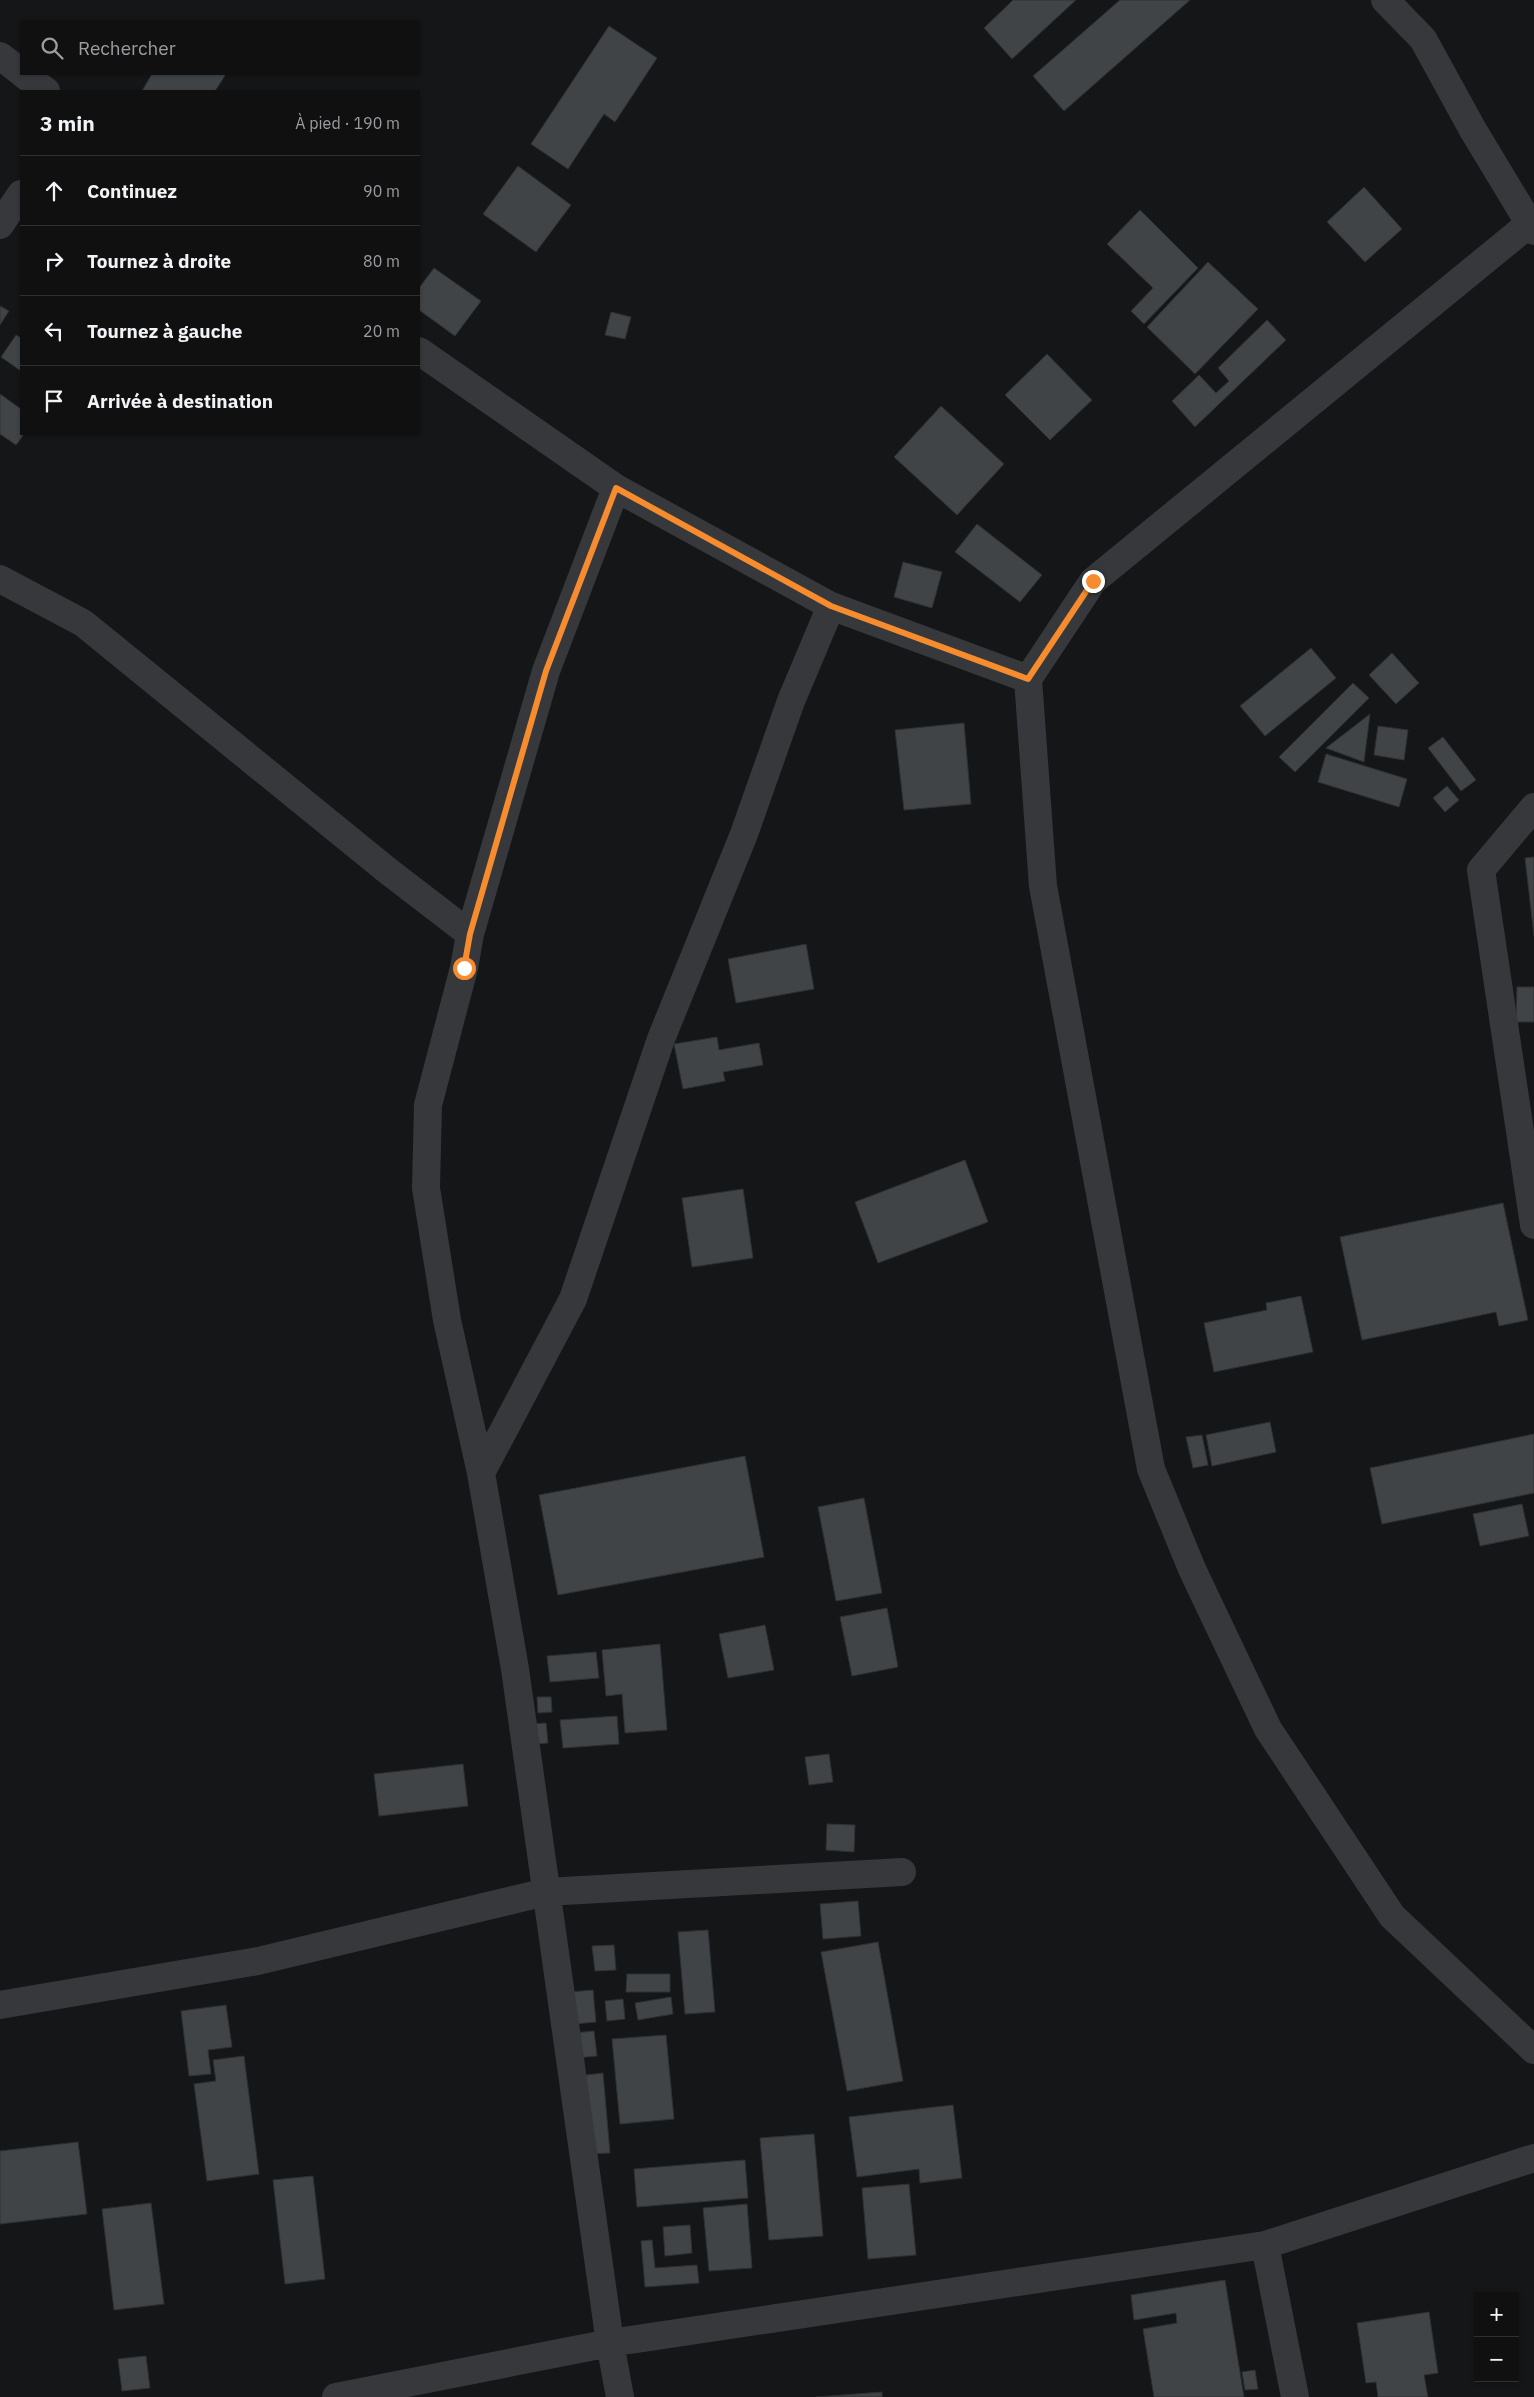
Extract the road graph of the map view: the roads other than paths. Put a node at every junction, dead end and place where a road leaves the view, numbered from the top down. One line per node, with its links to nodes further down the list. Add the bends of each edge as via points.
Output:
1 (1385, 0): 8 (street, via 1423,39 1473,130)
2 (0, 56): 3 (street)
3 (20, 71)
4 (25, 75): 5 (street)
5 (45, 90)
6 (20, 195): 7 (street)
7 (0, 225)
8 (1532, 225): 13 (street, via 1093,581)
9 (420, 352): 10 (street)
10 (616, 488): 12 (street); 15 (street, via 546,671)
11 (0, 579): 15 (street, via 84,623 380,865)
12 (831, 606): 13 (street); 17 (street, via 791,701 744,834 661,1039 573,1299)
13 (1028, 679): 21 (street, via 1043,886 1152,1469 1192,1569 1268,1729 1392,1916)
14 (1534, 807): 16 (street, via 1481,870)
15 (470, 934): 17 (street, via 428,1105 426,1188 447,1320)
16 (1534, 1225)
17 (481, 1473): 19 (street, via 515,1669)
18 (902, 1872): 19 (street)
19 (546, 1892): 20 (street, via 258,1961); 24 (street)
20 (0, 2005)
21 (1534, 2050)
22 (1534, 2158): 23 (street)
23 (1265, 2245): 24 (street); 27 (street)
24 (610, 2343): 25 (street); 26 (street)
25 (336, 2397)
26 (620, 2397)
27 (1295, 2397)

